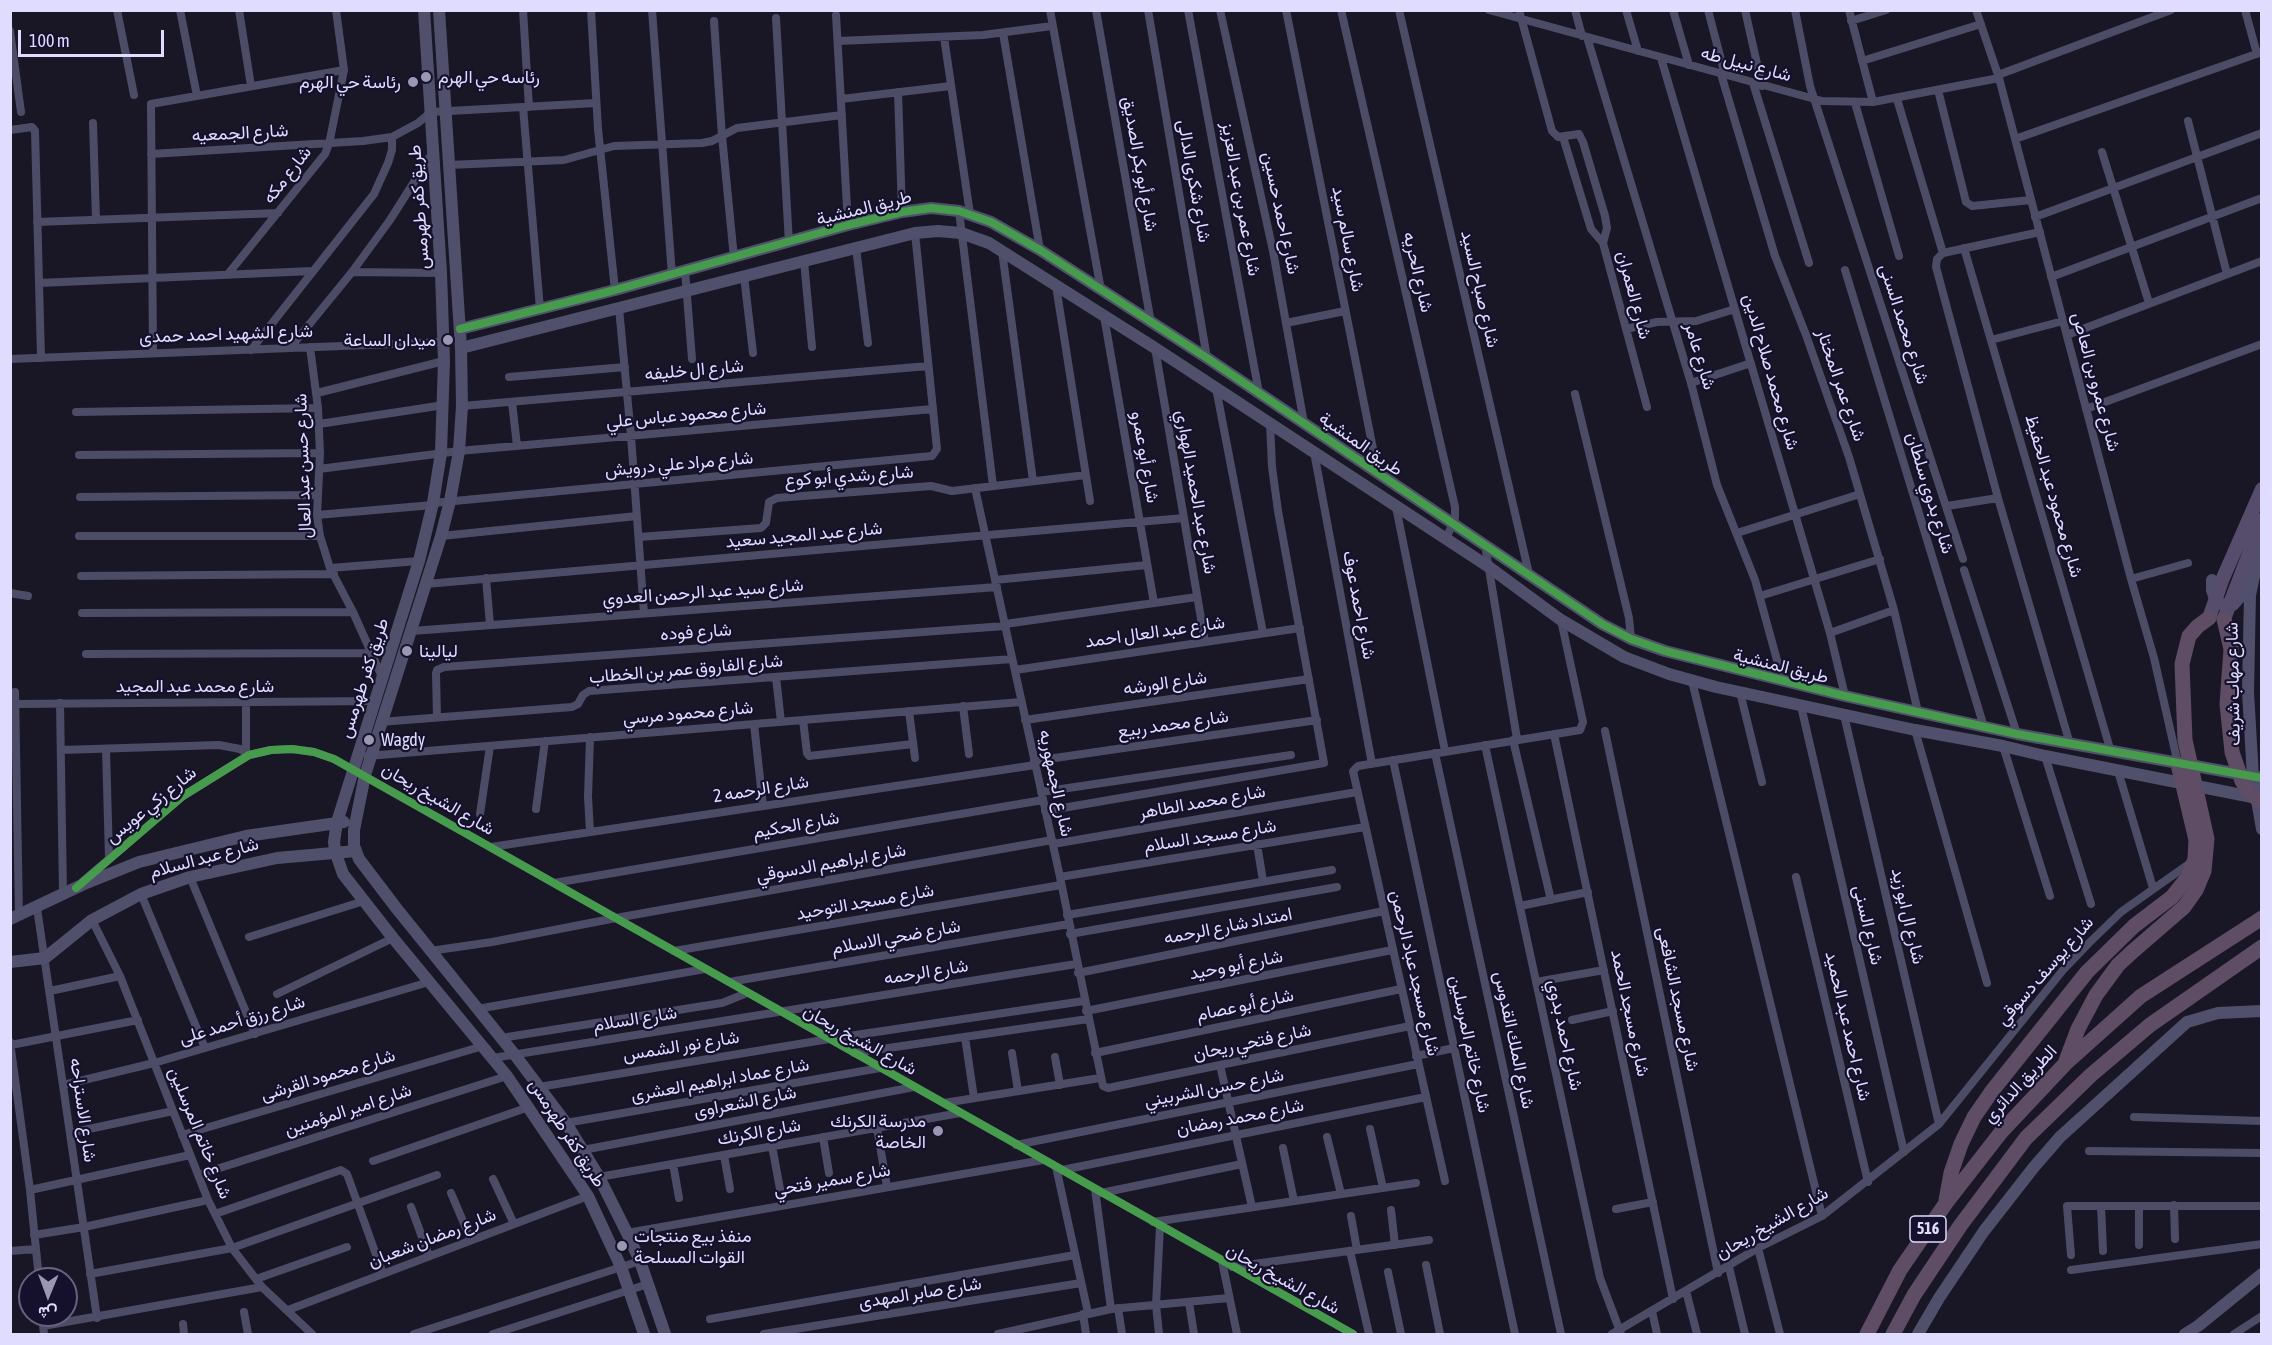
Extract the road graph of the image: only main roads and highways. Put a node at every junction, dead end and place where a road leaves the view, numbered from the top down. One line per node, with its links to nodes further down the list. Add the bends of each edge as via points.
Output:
1 (2262, 489): 3 (main road, bridge, via 2223,578)
2 (2262, 520): 3 (main road, bridge)
3 (2216, 619): 5 (highway, bridge, via 2231,649 2227,704 2232,752 2242,781); 8 (highway, bridge, via 2198,626 2189,636 2182,664 2185,740 2207,839 2204,871 2184,907 2118,965 2096,995)
4 (2178, 764): 9 (highway, via 2195,831 2195,859 2188,877 2178,891 2086,972 1992,1091 1960,1144)
5 (2260, 800)
6 (2262, 918): 8 (highway, الطريق الدائري / 516, via 2141,996)
7 (2262, 947): 11 (highway, 516, via 2135,1037 2026,1138 1960,1226 1914,1295)
8 (2065, 1064): 9 (highway, الطريق الدائري / 516, via 2002,1131)
9 (1946, 1203): 10 (highway, الطريق الدائري / 516, via 1900,1270)
10 (1867, 1335)
11 (1893, 1335)

